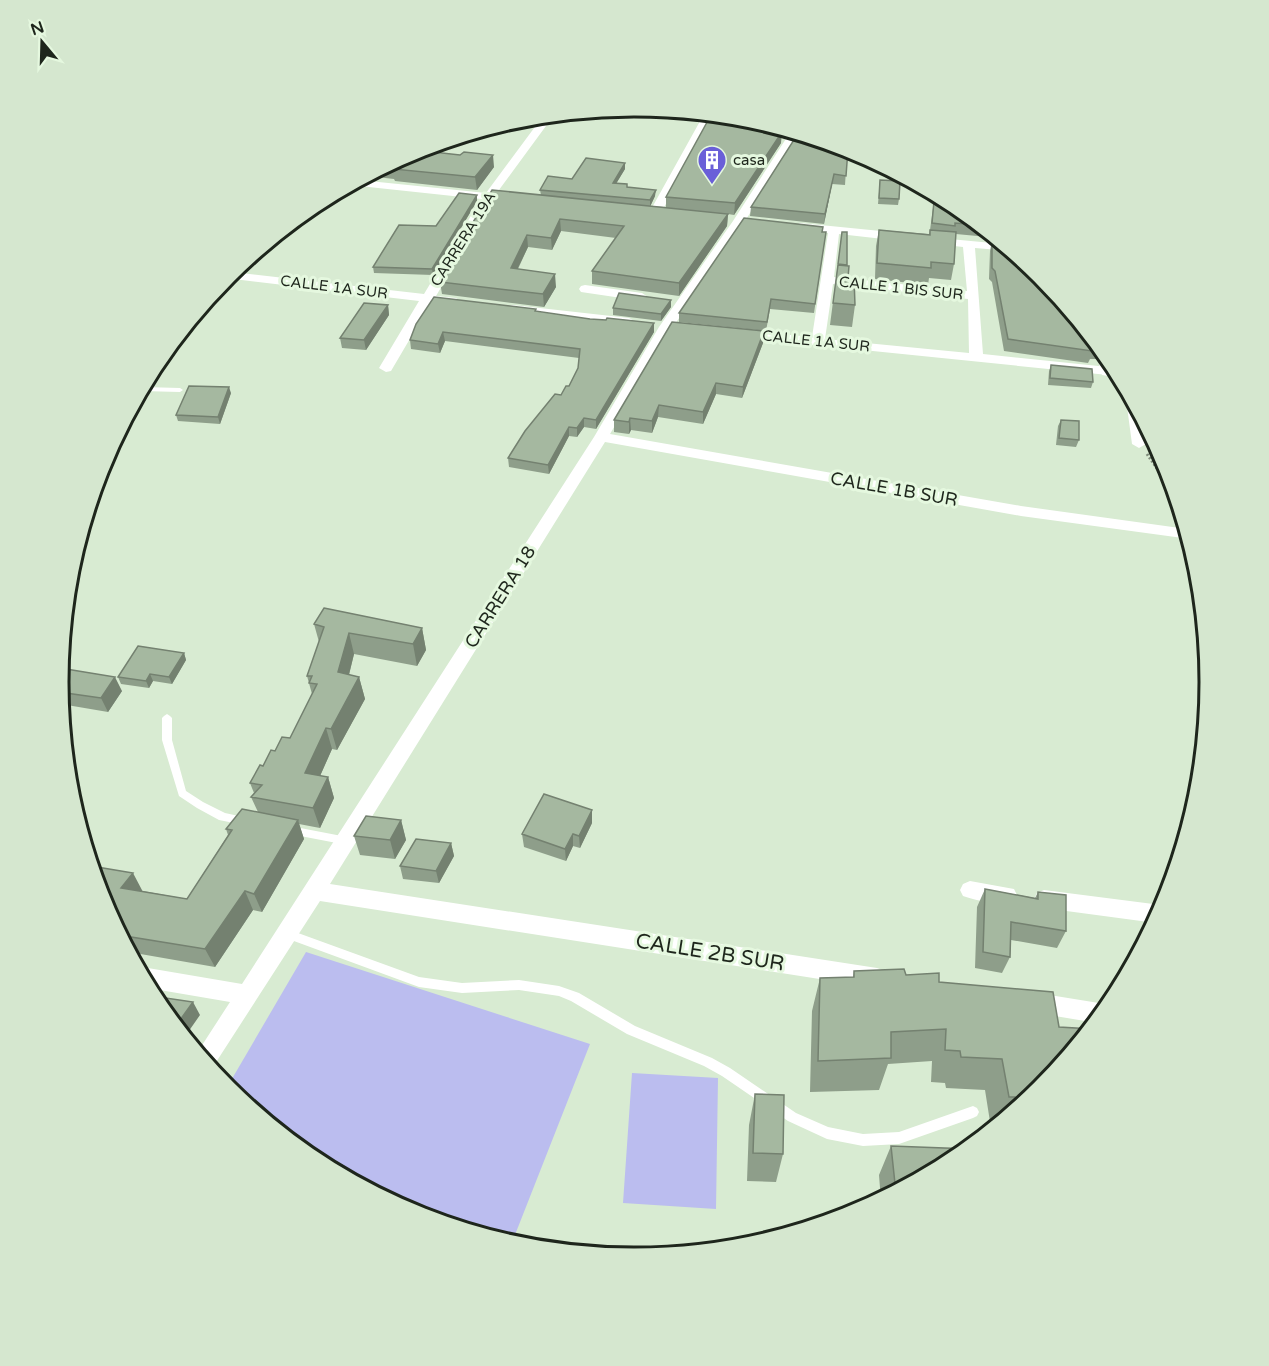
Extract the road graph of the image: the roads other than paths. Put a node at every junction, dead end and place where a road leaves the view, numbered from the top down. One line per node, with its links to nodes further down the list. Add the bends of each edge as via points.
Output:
1 (705, 122): 7 (street)
2 (541, 125): 5 (street, CARRERA 19A)
3 (791, 140): 20 (street, CARRERA 18, via 740,221)
4 (368, 184): 5 (street)
5 (489, 196): 6 (street); 17 (street, CARRERA 19A)
6 (524, 200)
7 (655, 213)
8 (787, 226): 9 (street)
9 (834, 231): 10 (street); 13 (street)
10 (969, 244): 11 (street); 15 (street)
11 (994, 247)
12 (242, 277): 17 (street, CALLE 1A SUR)
13 (829, 280): 15 (street, CALLE 1 BIS SUR); 22 (street)
14 (585, 289): 16 (street)
15 (974, 296): 23 (street)
16 (650, 298)
17 (427, 299): 18 (street, CALLE 1A SUR); 24 (street, CARRERA 19A)
18 (472, 304)
19 (495, 307): 20 (street)
20 (660, 326): 29 (street, CARRERA 18)
21 (724, 332): 22 (street, CALLE 1A SUR)
22 (818, 341): 23 (street, CALLE 1A SUR)
23 (976, 357): 25 (street, CALLE 1A SUR)
24 (386, 368)
25 (1106, 371)
26 (152, 389): 27 (lane)
27 (180, 390)
28 (1135, 421): 30 (street)
29 (601, 437): 31 (street, CALLE 1B SUR, via 1022,511); 35 (street, CARRERA 18)
30 (1139, 444)
31 (1180, 533)
32 (167, 718): 33 (lane, via 166,740 182,793 223,817)
33 (256, 823)
34 (278, 828): 35 (lane)
35 (346, 841): 37 (street, CARRERA 18)
36 (970, 890): 38 (street)
37 (315, 891): 39 (street, CARRERA 18); 41 (street, CALLE 2B SUR)
38 (1151, 913)
39 (287, 934): 42 (street, CARRERA 18); 46 (lane, via 419,982 462,988 519,985 559,991 631,1030 708,1062 792,1117 826,1133 863,1140 899,1138)
40 (153, 979): 42 (street)
41 (892, 981)
42 (247, 995): 45 (street, CARRERA 18)
43 (1010, 999): 44 (street)
44 (1094, 1012)
45 (208, 1055)
46 (973, 1112)

